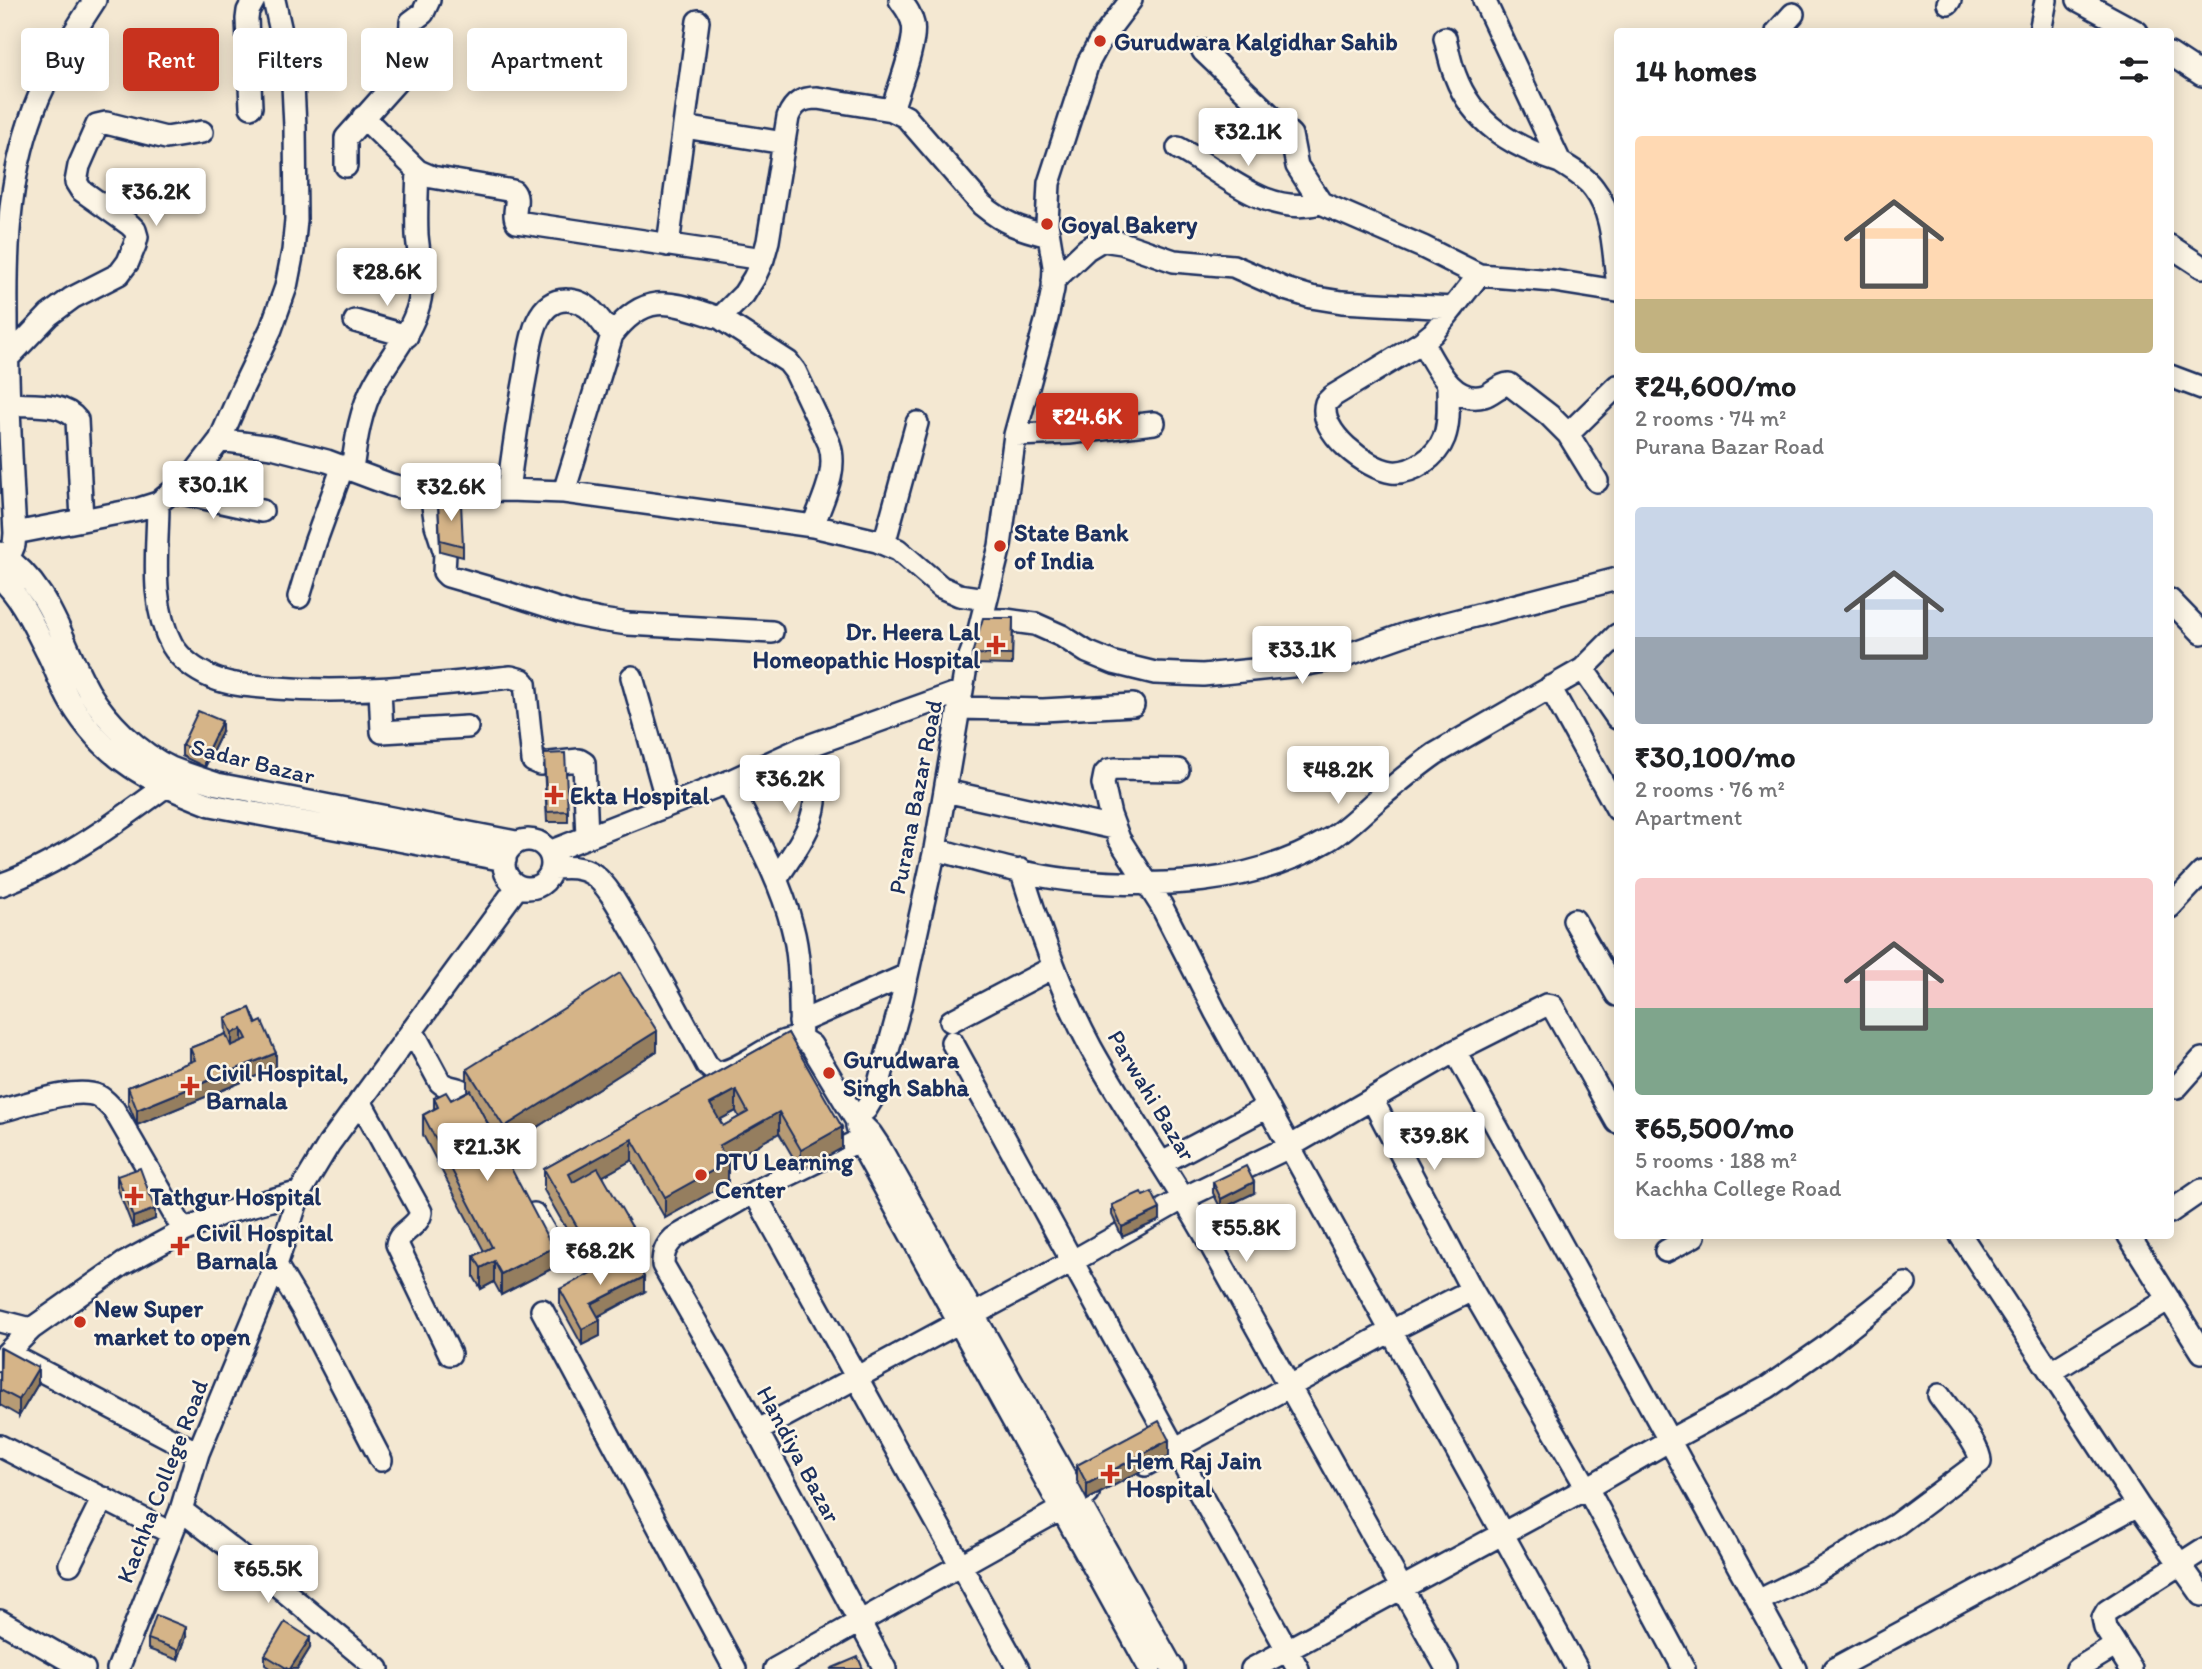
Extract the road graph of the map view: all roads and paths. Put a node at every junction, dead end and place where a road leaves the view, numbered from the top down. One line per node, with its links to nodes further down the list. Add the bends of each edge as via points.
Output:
1 (95, 0): 45 (street, via 39,96 21,149 10,202 6,260)
2 (254, 0): 19 (street, via 247,19)
3 (274, 0): 55 (street, via 293,85 293,251 271,329)
4 (429, 0): 21 (street, via 423,13 411,22 405,72)
5 (900, 0): 20 (street, via 910,13 913,40)
6 (1131, 0): 30 (street, Purana Bazar Road, via 1088,63 1049,183)
7 (1484, 0): 26 (street)
8 (2046, 0): 13 (street)
9 (2078, 0): 14 (street)
10 (1793, 14): 12 (street)
11 (698, 21): 22 (street)
12 (1781, 28)
13 (2041, 28)
14 (2130, 28)
15 (1445, 38): 26 (street, via 1460,85 1491,129 1517,146)
16 (1203, 51): 29 (street, via 1291,135 1301,174)
17 (2174, 57): 18 (street)
18 (2202, 75)
19 (251, 107)
20 (892, 110): 24 (street, via 807,98 792,108); 30 (street, via 906,117 995,216 1019,229)
21 (363, 117): 27 (street, via 345,138); 28 (street)
22 (684, 127): 24 (street); 31 (street)
23 (202, 132): 45 (street, via 166,138 106,123 97,125 76,182 130,225 137,237 135,245 119,274 49,315)
24 (784, 143): 34 (street)
25 (1178, 148): 29 (street, via 1264,199 1296,206)
26 (1560, 162): 35 (street, via 1584,178 1600,198)
27 (345, 166)
28 (418, 171): 31 (street, via 513,191 517,222); 43 (street, via 417,232 423,282)
29 (1321, 203): 36 (street)
30 (1049, 236): 37 (street, Purana Bazar Road)
31 (668, 245): 34 (street)
32 (2174, 248): 33 (street)
33 (2198, 257)
34 (762, 259): 40 (street, via 744,294)
35 (1614, 259)
36 (1479, 275): 38 (street); 39 (street)
37 (1053, 281): 39 (street, via 1102,240 1174,261 1233,267 1311,297); 54 (street, Purana Bazar Road)
38 (1614, 291)
39 (1453, 308): 44 (street)
40 (720, 318): 42 (street, via 679,305 646,305); 64 (street, via 789,362 829,443 831,476)
41 (355, 321): 43 (street)
42 (612, 335): 58 (street, via 591,309 571,300 560,300 540,315); 59 (street)
43 (407, 336): 56 (street, via 374,385)
44 (1422, 342): 47 (street); 47 (street, via 1333,396 1326,403 1330,427 1351,451 1377,467 1391,472 1413,469 1443,440)
45 (7, 359): 50 (street)
46 (2174, 378): 48 (street)
47 (1448, 384): 53 (street, via 1475,397 1504,384 1512,386)
48 (2202, 388)
49 (1614, 389): 53 (street)
50 (9, 404): 63 (street, via 59,408 77,420); 65 (street)
51 (917, 423): 66 (street)
52 (1154, 423): 54 (street)
53 (1568, 434): 57 (street)
54 (1015, 435): 71 (street, Purana Bazar Road, via 1000,545)
55 (220, 440): 56 (street, via 272,447); 61 (street, via 194,475)
56 (347, 468): 60 (street, via 391,485); 69 (street)
57 (1597, 481)
58 (508, 490): 59 (street); 60 (street)
59 (564, 492): 64 (street)
60 (431, 493): 72 (street, via 447,576 601,620)
61 (166, 497): 62 (street); 63 (street, via 139,509); 78 (street, via 157,592 173,648 191,667 215,679 244,685 320,691)
62 (262, 511)
63 (82, 520): 65 (street)
64 (813, 526): 66 (street)
65 (15, 533): 67 (street)
66 (884, 544): 71 (street, via 898,550 941,587)
67 (2, 567): 85 (street, Sadar Bazar, via 28,575 43,596 104,712 127,738); 87 (street, Sadar Bazar, via 71,703 88,726 137,773)
68 (1614, 580): 71 (street, via 1409,633 1335,659 1203,675 1156,673 1114,663 1035,624 1006,620)
69 (299, 597)
70 (2174, 604): 73 (street)
71 (983, 610): 79 (street, Purana Bazar Road)
72 (772, 632)
73 (2202, 633)
74 (1614, 638): 75 (street)
75 (1583, 668): 77 (street); 81 (street)
76 (632, 677): 90 (street)
77 (1550, 687): 89 (street); 99 (street, via 1435,754 1329,839 1298,855 1215,880)
78 (380, 689): 82 (street, via 382,732); 92 (street, via 511,677 522,680 533,761 584,763)
79 (960, 699): 80 (street, via 1043,710); 83 (street); 88 (street, Purana Bazar Road)
80 (1133, 705)
81 (1614, 714)
82 (467, 727)
83 (800, 749): 86 (street); 98 (street, via 815,786 814,810)
84 (1178, 770): 91 (street, via 1109,770 1103,784)
85 (184, 773): 87 (street); 94 (street, Sadar Bazar)
86 (727, 782): 90 (street); 98 (street)
87 (165, 787): 94 (street, Sadar Bazar, via 211,805); 100 (street, via 69,853)
88 (945, 791): 91 (street); 93 (street, Purana Bazar Road)
89 (1614, 804)
90 (668, 805): 92 (street)
91 (1114, 828): 99 (street)
92 (587, 837): 95 (street)
93 (935, 849): 96 (street); 105 (street, Purana Bazar Road)
94 (511, 851): 95 (street, via 533,841 541,844); 101 (street, via 508,876)
95 (551, 860): 101 (street, via 541,885); 108 (street, via 594,875 613,898 707,1065 716,1073 730,1071)
96 (1021, 870): 99 (street, via 1068,880); 104 (street, Parwahi Bazar)
97 (2202, 873): 102 (street)
98 (776, 880): 108 (street, via 793,928)
99 (1147, 883): 114 (street)
100 (0, 885)
101 (518, 886): 107 (street, Kachha College Road)
102 (2174, 893)
103 (1574, 920): 106 (street)
104 (1054, 967): 121 (street, Parwahi Bazar, via 1092,1049); 134 (street, via 952,1032)
105 (905, 976): 108 (street); 117 (street, Purana Bazar Road, via 879,1083 866,1109)
106 (1614, 990)
107 (412, 1030): 113 (street, Kachha College Road); 118 (street, via 440,1082 464,1093)
108 (801, 1031): 117 (street)
109 (1455, 1051): 112 (street); 116 (street, via 1550,1005); 152 (street)
110 (2202, 1059): 111 (street)
111 (2177, 1087)
112 (1372, 1099): 120 (street); 137 (street)
113 (360, 1101): 123 (street, Kachha College Road); 145 (street, via 421,1212 397,1244)
114 (1268, 1107): 120 (street); 121 (street)
115 (0, 1111): 128 (street, via 70,1094 96,1095 114,1110)
116 (1614, 1117)
117 (855, 1118): 119 (street); 140 (street, via 879,1146)
118 (490, 1136)
119 (860, 1140): 124 (street); 140 (street)
120 (1289, 1147): 126 (street); 143 (street)
121 (1162, 1163): 126 (street, Parwahi Bazar)
122 (2202, 1190): 127 (street)
123 (300, 1192): 128 (street, via 221,1213); 135 (street, Kachha College Road)
124 (754, 1192): 148 (street); 151 (street, Handiya Bazar, via 674,1238 663,1254 663,1265)
125 (524, 1197): 133 (street)
126 (1184, 1198): 134 (street); 149 (street, Parwahi Bazar)
127 (2174, 1209)
128 (184, 1231): 142 (street, via 123,1264)
129 (1688, 1239): 132 (street)
130 (1963, 1239): 147 (street)
131 (2134, 1239): 138 (street)
132 (1666, 1251)
133 (559, 1257)
134 (1073, 1261): 140 (street); 154 (street)
135 (276, 1265): 155 (street, Kachha College Road); 156 (street)
136 (1905, 1284): 152 (street, via 1768,1387)
137 (1472, 1290): 143 (street); 159 (street)
138 (2169, 1299): 144 (street); 147 (street)
139 (542, 1310): 181 (street)
140 (965, 1319): 148 (street); 161 (street)
141 (0, 1321): 142 (street)
142 (30, 1329): 146 (street)
143 (1391, 1331): 149 (street); 165 (street)
144 (2202, 1352)
145 (450, 1354)
146 (4, 1356): 155 (street)
147 (2051, 1371): 162 (street)
148 (857, 1377): 151 (street); 169 (street)
149 (1292, 1387): 154 (street); 170 (street, Parwahi Bazar)
150 (1939, 1395): 172 (street, via 1980,1462 1897,1524)
151 (757, 1431): 173 (street, Handiya Bazar)
152 (1670, 1440): 159 (street); 172 (street)
153 (0, 1446): 160 (street)
154 (1175, 1449): 157 (street); 176 (street)
155 (198, 1453): 163 (street, Kachha College Road)
156 (381, 1460)
157 (1126, 1474)
158 (1102, 1487): 161 (street)
159 (1587, 1488): 165 (street); 190 (street)
160 (103, 1498): 164 (street); 168 (street)
161 (1070, 1504): 169 (street); 184 (street); 185 (street)
162 (2138, 1505): 167 (street); 192 (street)
163 (181, 1510): 164 (street, Kachha College Road); 180 (street)
164 (171, 1533): 179 (street, Kachha College Road)
165 (1502, 1534): 170 (street); 189 (street)
166 (2202, 1550): 167 (street)
167 (2180, 1563): 171 (street); 175 (street, via 2107,1611 2104,1623)
168 (70, 1564)
169 (961, 1566): 173 (street); 177 (street)
170 (1402, 1588): 176 (street); 188 (street, Parwahi Bazar)
171 (2202, 1595)
172 (1758, 1601): 191 (street)
173 (860, 1623): 182 (street); 183 (street, Handiya Bazar)
174 (1, 1625): 178 (street)
175 (2115, 1646): 193 (street); 194 (street)
176 (1288, 1650): 186 (street); 187 (street)
177 (1016, 1668)
178 (84, 1669)
179 (118, 1669)
180 (378, 1669)
181 (735, 1669)
182 (775, 1669)
183 (885, 1669)
184 (1150, 1669)
185 (1174, 1669)
186 (1252, 1669)
187 (1298, 1669)
188 (1447, 1669)
189 (1577, 1669)
190 (1684, 1669)
191 (1796, 1669)
192 (1834, 1669)
193 (2077, 1669)
194 (2131, 1669)

